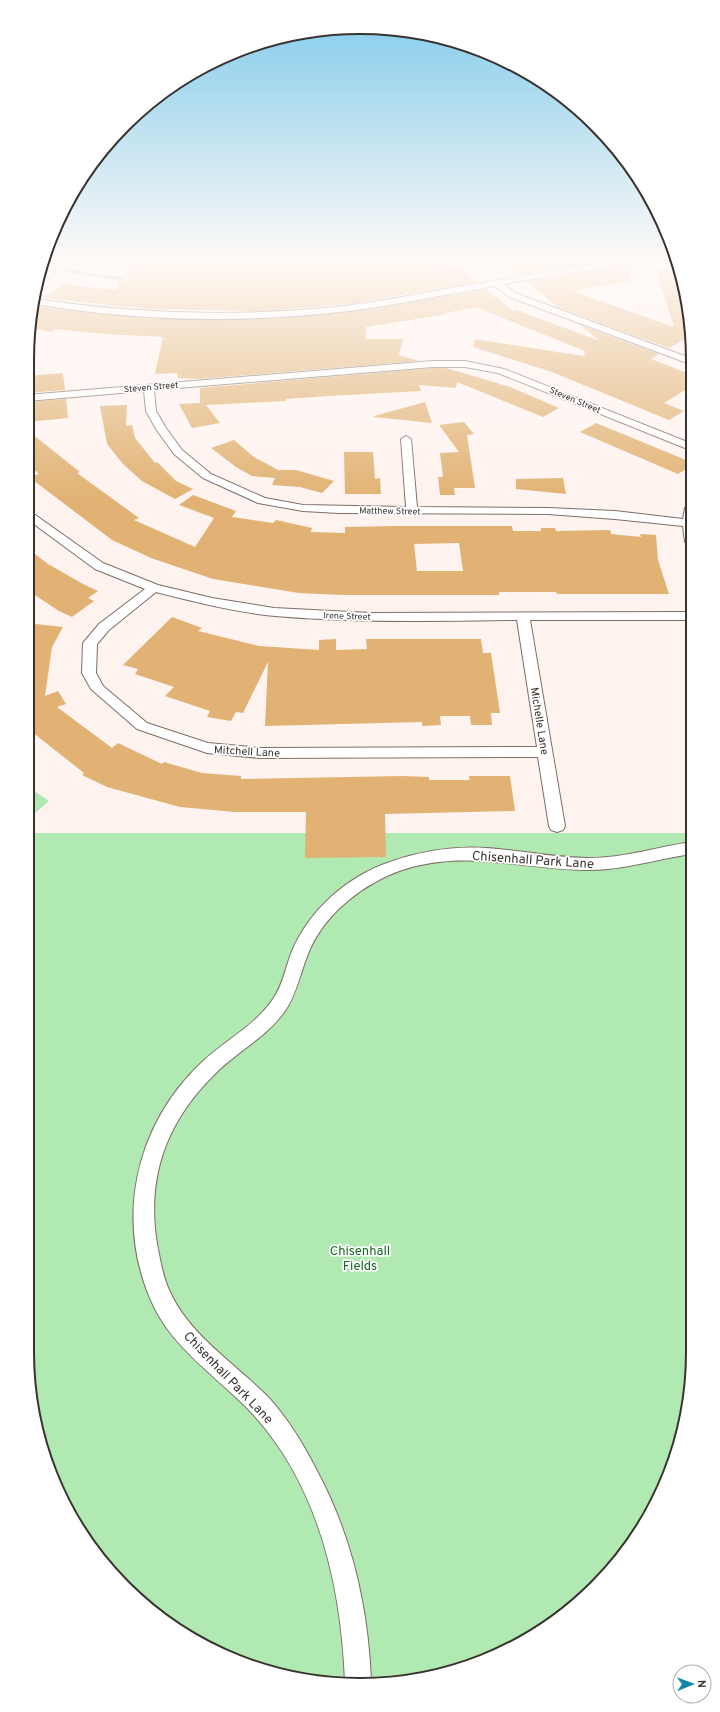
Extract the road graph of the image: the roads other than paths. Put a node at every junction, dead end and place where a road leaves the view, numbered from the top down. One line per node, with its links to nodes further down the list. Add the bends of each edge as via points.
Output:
1 (633, 339): 2 (street)
2 (686, 358)
3 (149, 387): 4 (street, Steven Street); 6 (street, Steven Street, via 433,364 464,364 501,371); 7 (street, Matthew Street, via 151,411 161,429 178,452 207,476 262,501 303,508)
4 (34, 397)
5 (406, 439): 7 (street)
6 (686, 445)
7 (412, 511): 9 (street, Matthew Street, via 576,512)
8 (34, 519): 10 (street, Irene Street, via 99,566)
9 (686, 523)
10 (154, 588): 11 (street, Irene Street, via 212,602 274,612 371,617); 13 (street, Mitchell Lane, via 104,627 90,643 89,673 98,689 142,726 207,748 260,753)
11 (523, 616): 12 (street, Irene Street); 13 (street, Michelle Lane)
12 (686, 616)
13 (545, 752): 14 (street, Michelle Lane)
14 (557, 826)
15 (686, 849): 16 (street, Chisenhall Park Lane, via 600,864 563,864 497,854 440,855 391,867 364,881 332,904 303,946 281,1003 265,1022 223,1055 187,1090 168,1116 153,1148 143,1193 145,1244 163,1303 207,1358 267,1413 310,1478 338,1544 350,1594 358,1647)
16 (358, 1678)

